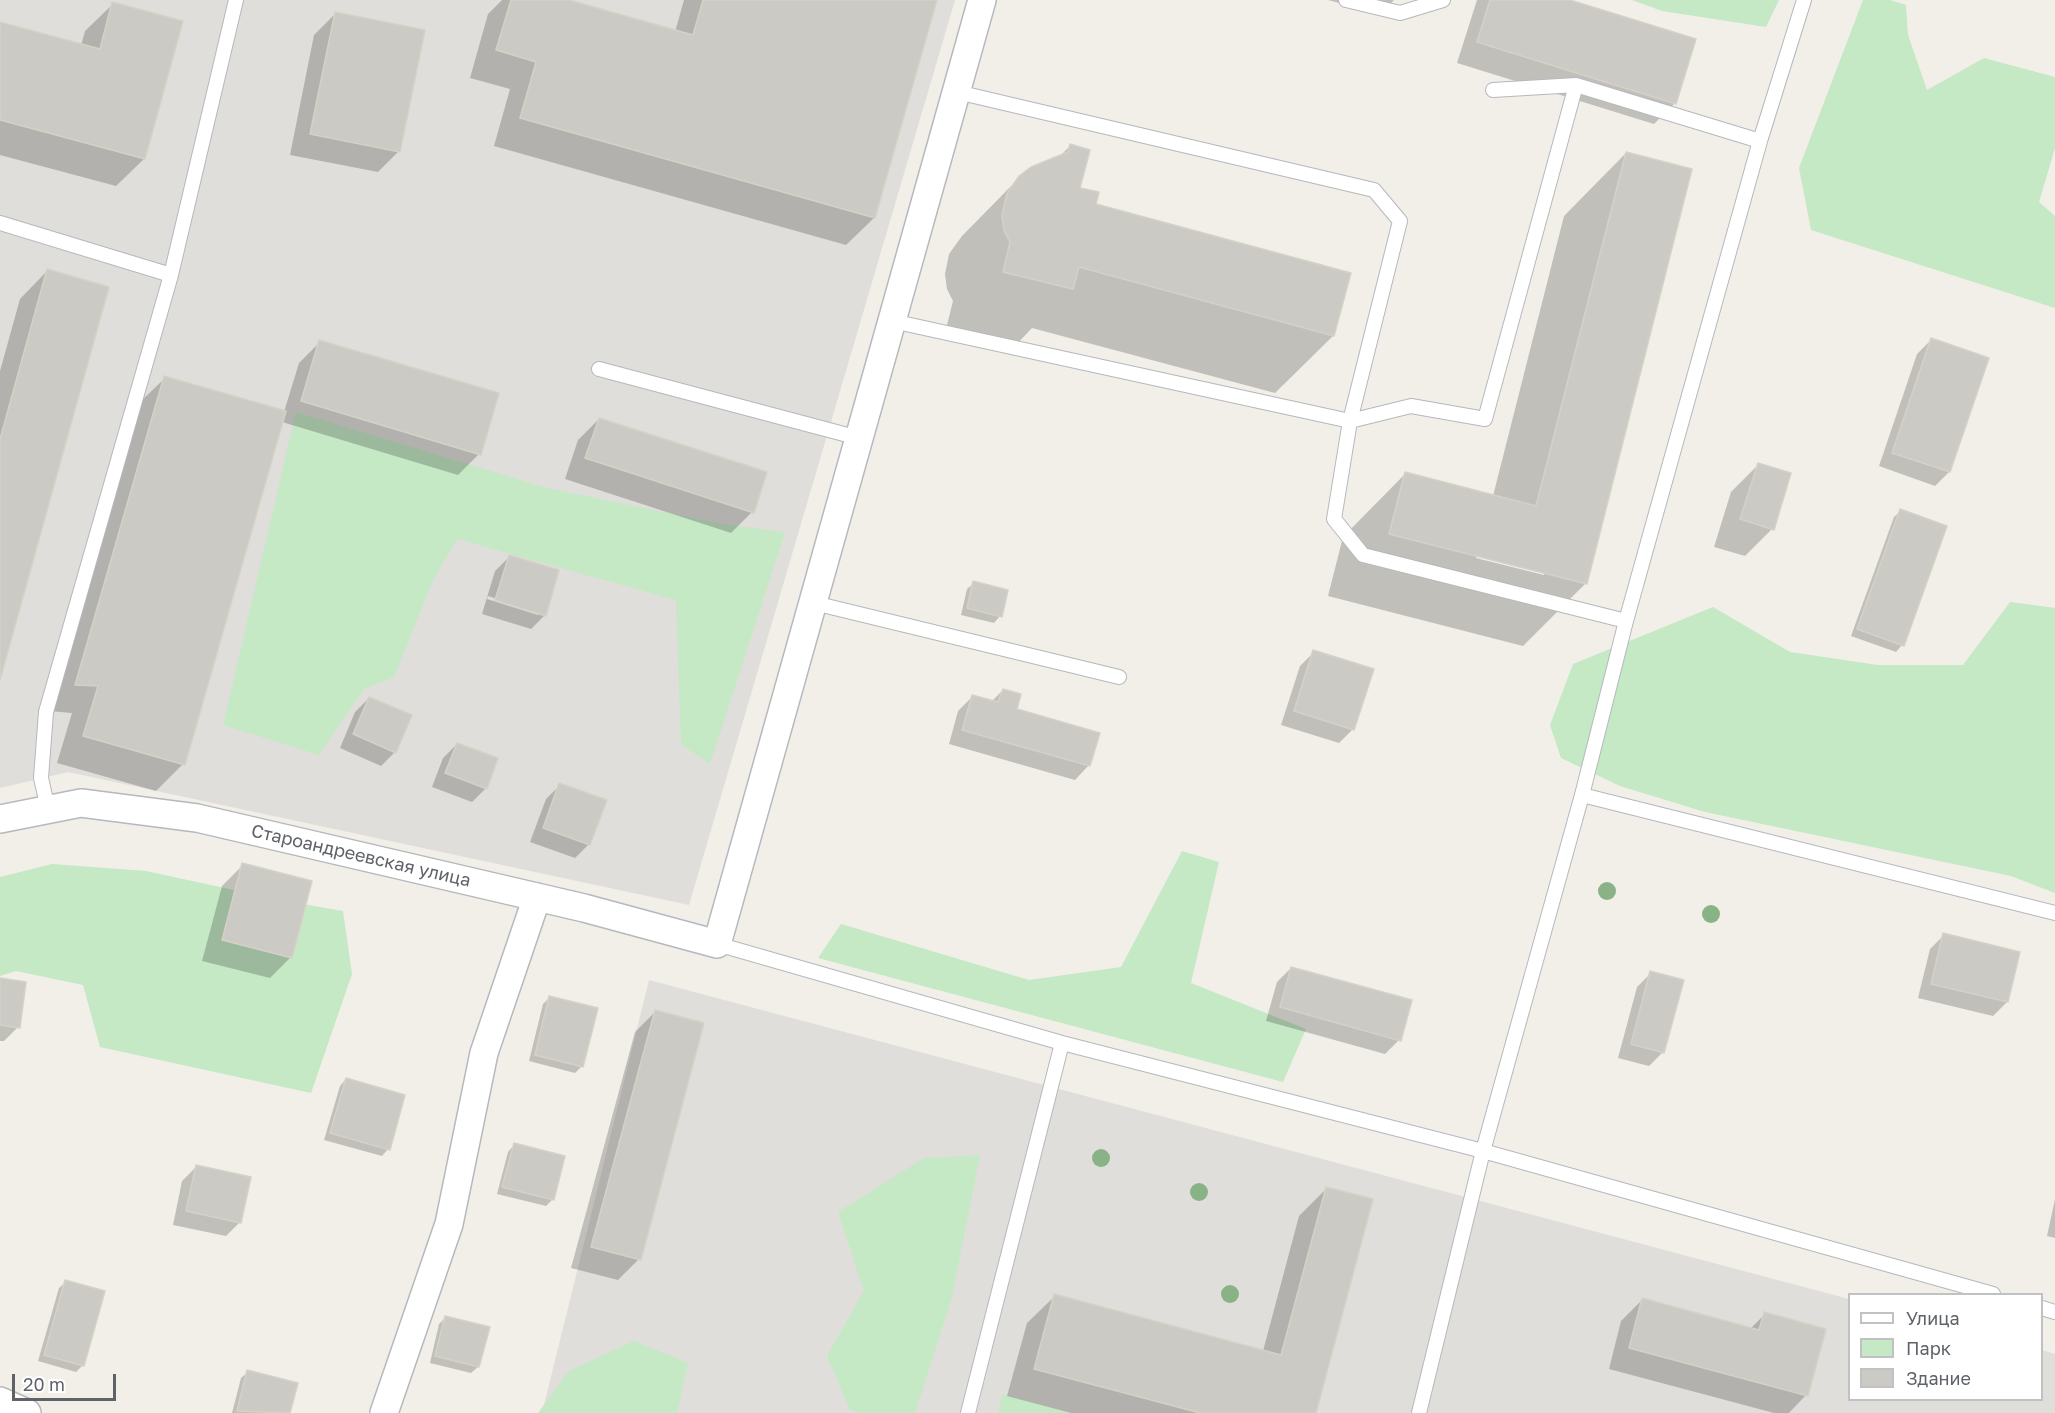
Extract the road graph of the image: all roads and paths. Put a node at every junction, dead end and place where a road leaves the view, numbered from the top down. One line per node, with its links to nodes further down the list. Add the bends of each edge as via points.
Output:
1 (236, 0): 11 (lane)
2 (982, 0): 8 (street)
3 (1346, 0): 4 (lane, via 1400,13)
4 (1443, 0)
5 (1804, 0): 9 (lane)
6 (1576, 85): 7 (lane); 9 (lane); 14 (lane, via 1485,418 1411,406)
7 (1493, 90)
8 (957, 92): 12 (street); 14 (lane, via 1374,190 1400,221)
9 (1760, 141): 17 (lane)
10 (0, 223): 11 (lane)
11 (171, 275): 20 (lane, via 46,712 41,778)
12 (892, 321): 14 (lane); 15 (street)
13 (599, 369): 15 (lane)
14 (1350, 421): 17 (lane, via 1334,519 1363,555)
15 (859, 438): 16 (street)
16 (814, 603): 18 (lane); 24 (street)
17 (1626, 621): 19 (lane)
18 (1119, 677)
19 (1582, 795): 23 (lane); 26 (lane)
20 (48, 809): 21 (street, Староандреевская улица); 22 (street, Староандреевская улица, via 81,803 196,818)
21 (0, 819)
22 (537, 897): 24 (street, Староандреевская улица); 30 (street, via 484,1053 449,1224)
23 (2055, 913)
24 (717, 944): 25 (lane)
25 (1062, 1043): 26 (lane); 31 (lane)
26 (1483, 1151): 27 (lane); 32 (lane)
27 (1989, 1293)
28 (0, 1401): 29 (street)
29 (27, 1413)
30 (384, 1413)
31 (968, 1413)
32 (1419, 1413)

